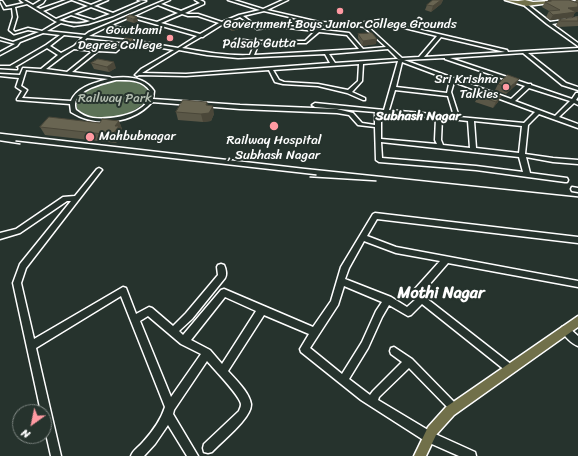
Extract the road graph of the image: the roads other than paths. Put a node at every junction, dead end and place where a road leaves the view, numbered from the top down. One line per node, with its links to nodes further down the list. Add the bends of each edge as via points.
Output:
1 (22, 0): 20 (street)
2 (48, 0): 14 (street)
3 (69, 0): 28 (street)
4 (74, 0): 25 (street)
5 (106, 0): 25 (street)
6 (140, 0): 15 (street)
7 (168, 0): 22 (street)
8 (197, 0): 30 (street, via 203,3)
9 (230, 0): 29 (street)
10 (286, 0): 29 (street)
11 (507, 0): 18 (highway)
12 (513, 0): 18 (highway)
13 (1, 1): 26 (street)
14 (42, 1): 24 (street)
15 (146, 1): 22 (street); 32 (street)
16 (541, 1): 17 (highway); 21 (highway)
17 (562, 1): 19 (highway); 21 (highway)
18 (520, 2): 21 (highway)
19 (572, 2)
20 (28, 3): 23 (street); 24 (street)
21 (529, 4): 42 (street)
22 (157, 5): 30 (street); 33 (street)
23 (13, 6): 26 (street); 51 (street, via 15,17 11,30)
24 (34, 6): 28 (street)
25 (91, 6): 31 (street); 32 (street)
26 (5, 8): 27 (street)
27 (0, 9)
28 (41, 10): 38 (street)
29 (264, 10): 34 (street); 44 (street, via 322,24)
30 (181, 13): 41 (street, via 198,15); 43 (street)
31 (71, 14): 38 (street); 39 (street)
32 (112, 14): 35 (street); 39 (street)
33 (130, 16): 35 (street); 43 (street)
34 (240, 16): 41 (street); 49 (street, via 257,28 280,26)
35 (124, 19): 46 (street)
36 (419, 19): 47 (street)
37 (578, 19): 42 (street)
38 (56, 20): 40 (street)
39 (93, 21): 40 (street, via 77,25)
40 (60, 22): 50 (street)
41 (222, 23): 55 (street)
42 (548, 23): 66 (street)
43 (156, 24): 55 (street)
44 (358, 24): 47 (street, via 380,22); 69 (street, via 365,26)
45 (38, 26): 48 (street)
46 (104, 27): 52 (street); 57 (street, via 90,33)
47 (411, 28): 54 (street)
48 (32, 30): 50 (street, Palsab Gutta); 51 (street)
49 (318, 31): 64 (street); 74 (street, via 348,34)
50 (43, 32): 53 (street, Palsab Gutta); 56 (street)
51 (14, 33): 56 (street)
52 (151, 33)
53 (64, 34): 57 (street, Palsab Gutta); 67 (street)
54 (440, 35): 78 (street); 84 (street)
55 (202, 36): 70 (street)
56 (26, 38): 61 (street)
57 (86, 38): 62 (street, Palsab Gutta); 68 (street)
58 (0, 39): 60 (street)
59 (237, 40): 63 (street)
60 (5, 41): 61 (street); 65 (street)
61 (18, 41): 75 (street)
62 (126, 41): 70 (street, Palsab Gutta); 73 (street, via 115,51)
63 (258, 42): 64 (street); 82 (street)
64 (306, 42): 80 (street)
65 (0, 44)
66 (578, 45)
67 (48, 46): 81 (street); 89 (street)
68 (74, 48): 73 (street); 81 (street)
69 (388, 48): 74 (street, Palsab Gutta); 85 (street)
70 (180, 49): 82 (street, Palsab Gutta); 94 (street)
71 (578, 49): 76 (street)
72 (0, 50): 75 (street)
73 (97, 50): 93 (street)
74 (362, 50): 77 (street, Palsab Gutta)
75 (6, 51): 79 (street)
76 (524, 52): 78 (street); 102 (street, via 564,84)
77 (326, 53): 80 (street, Palsab Gutta); 87 (street)
78 (512, 53): 83 (street)
79 (0, 54)
80 (311, 54): 82 (street, Palsab Gutta)
81 (62, 55): 92 (street)
82 (251, 57)
83 (445, 57): 84 (street); 100 (street)
84 (420, 58): 85 (street)
85 (400, 60): 86 (street); 99 (street); 101 (street)
86 (360, 63): 87 (street); 103 (street, via 360,81)
87 (333, 64): 90 (street)
88 (0, 67): 89 (street)
89 (10, 68): 91 (street)
90 (270, 68): 94 (street, via 186,75); 103 (street, via 277,81 283,83 318,85)
91 (25, 69): 92 (street); 96 (street)
92 (42, 70): 93 (street)
93 (68, 73): 97 (street)
94 (138, 74): 98 (street)
95 (0, 75): 96 (street)
96 (21, 76): 107 (street, via 18,87 25,90)
97 (116, 79): 98 (street); 112 (street, via 84,90 76,96)
98 (132, 79): 109 (street, via 150,86)
99 (452, 80): 105 (street); 111 (street)
100 (529, 85): 110 (street); 111 (street)
101 (392, 88): 105 (street); 115 (street)
102 (578, 89)
103 (349, 92): 108 (street)
104 (578, 94): 110 (street)
105 (450, 95): 118 (street)
106 (11, 98): 107 (street)
107 (19, 99): 112 (street)
108 (363, 99)
109 (150, 100): 112 (street, via 145,107 125,117 103,121 78,115 74,111); 122 (street, via 337,111 351,114 360,124)
110 (575, 101): 119 (street)
111 (511, 102): 116 (street)
112 (73, 103)
113 (315, 104): 114 (street)
114 (378, 110): 115 (street); 124 (street)
115 (386, 112): 117 (street)
116 (538, 112): 119 (street); 121 (street)
117 (439, 116): 118 (street); 125 (street)
118 (457, 118): 120 (street)
119 (555, 118): 123 (street)
120 (472, 119): 121 (street); 126 (street)
121 (525, 125): 127 (street)
122 (374, 126)
123 (578, 126)
124 (378, 140): 125 (street); 130 (street, via 379,160)
125 (440, 145): 126 (street)
126 (473, 150): 127 (street)
127 (522, 155): 128 (street); 130 (street)
128 (578, 162)
129 (99, 170): 132 (street)
130 (527, 175): 131 (street)
131 (565, 180)
132 (75, 198): 133 (street, via 65,199 18,231); 150 (street, via 23,266 17,283)
133 (0, 236)
134 (362, 238): 135 (street, via 375,216); 136 (street, via 396,250); 138 (street, via 345,267)
135 (578, 240)
136 (446, 260): 139 (street); 140 (street, via 416,294)
137 (221, 267): 146 (street, via 222,276)
138 (341, 281): 141 (street); 147 (street, via 335,302)
139 (578, 284)
140 (422, 298): 141 (street, via 408,312); 154 (street)
141 (388, 300): 156 (street)
142 (262, 310): 147 (street); 148 (street, via 224,293); 155 (street)
143 (134, 320): 146 (street, via 149,312); 150 (street, via 123,291); 159 (street)
144 (578, 321): 145 (main road)
145 (565, 330): 149 (street); 154 (main road)
146 (173, 332): 148 (street)
147 (315, 332): 156 (street, via 304,349)
148 (184, 341): 152 (street)
149 (578, 342)
150 (31, 346): 162 (street)
151 (394, 351): 153 (street)
152 (207, 353): 155 (street); 159 (street)
153 (409, 362): 157 (street, via 376,394); 158 (street)
154 (510, 368): 158 (main road)
155 (222, 372): 161 (street, via 246,403 243,414)
156 (343, 381): 157 (street)
157 (372, 402): 160 (street)
158 (454, 408): 160 (main road)
159 (169, 412): 163 (street); 164 (street)
160 (429, 437): 165 (main road); 166 (street)
161 (208, 448)
162 (56, 456)
163 (136, 456)
164 (194, 456)
165 (420, 456)
166 (471, 456)

